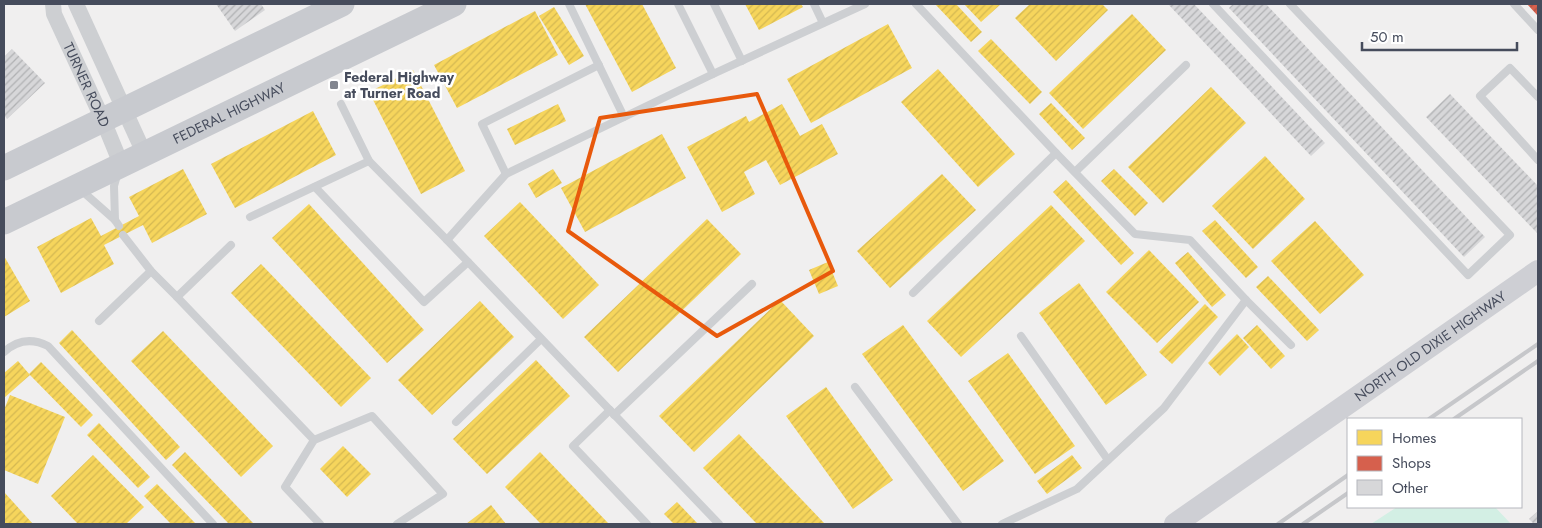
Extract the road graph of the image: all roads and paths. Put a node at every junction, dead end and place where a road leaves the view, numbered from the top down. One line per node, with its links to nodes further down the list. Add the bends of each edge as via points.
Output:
1 (53, 4): 22 (street, TURNER ROAD, via 54,14)
2 (76, 4): 22 (street, TURNER ROAD)
3 (342, 4): 22 (main road)
4 (454, 4): 24 (main road, FEDERAL HIGHWAY)
5 (569, 4): 17 (lane)
6 (678, 4): 19 (lane)
7 (714, 4): 16 (lane)
8 (814, 4): 14 (lane)
9 (865, 4): 14 (lane)
10 (916, 4): 25 (lane)
11 (1213, 4): 12 (lane, via 1468,275 1510,235)
12 (1290, 4)
13 (1514, 4): 15 (lane)
14 (823, 23): 16 (lane)
15 (1538, 30)
16 (742, 61): 19 (lane)
17 (599, 65): 23 (lane); 31 (lane, via 482,124)
18 (1186, 65): 30 (lane)
19 (713, 74): 23 (lane)
20 (1538, 98): 26 (lane, via 1510,68 1480,96)
21 (341, 104): 27 (lane)
22 (114, 115): 24 (street, TURNER ROAD); 28 (street, TURNER ROAD); 29 (main road)
23 (624, 117): 31 (lane)
24 (144, 153): 28 (main road, FEDERAL HIGHWAY)
25 (1056, 153): 30 (lane); 43 (lane)
26 (1538, 160)
27 (369, 161): 33 (lane); 37 (lane)
28 (121, 164): 32 (main road, FEDERAL HIGHWAY); 32 (lane, via 114,186 117,223)
29 (4, 168)
30 (1074, 172): 45 (lane, via 1135,234 1190,240)
31 (506, 174): 37 (lane)
32 (76, 186): 35 (main road, FEDERAL HIGHWAY)
33 (315, 187): 34 (lane); 39 (lane, via 424,302)
34 (250, 217)
35 (4, 222)
36 (123, 235): 41 (lane)
37 (447, 240): 39 (lane)
38 (231, 245): 44 (lane)
39 (468, 262): 48 (lane)
40 (1538, 270): 63 (street, NORTH OLD DIXIE HIGHWAY)
41 (151, 271): 44 (lane); 46 (lane)
42 (752, 284): 52 (lane)
43 (913, 293)
44 (177, 298): 54 (lane)
45 (1246, 300): 49 (lane); 55 (lane, via 1164,408)
46 (99, 321)
47 (1021, 336): 55 (lane)
48 (541, 339): 52 (lane); 53 (lane)
49 (1291, 345)
50 (4, 352): 56 (lane, via 18,342 28,340 48,346)
51 (855, 387): 61 (lane)
52 (612, 413): 59 (lane, via 573,446); 60 (lane)
53 (456, 422)
54 (314, 440): 57 (lane, via 285,487); 58 (lane, via 372,416 443,494)
55 (1108, 460): 62 (lane, via 1077,489)
56 (213, 524)
57 (320, 524)
58 (396, 524)
59 (647, 524)
60 (719, 524)
61 (958, 524)
62 (1002, 524)
63 (1175, 524)

